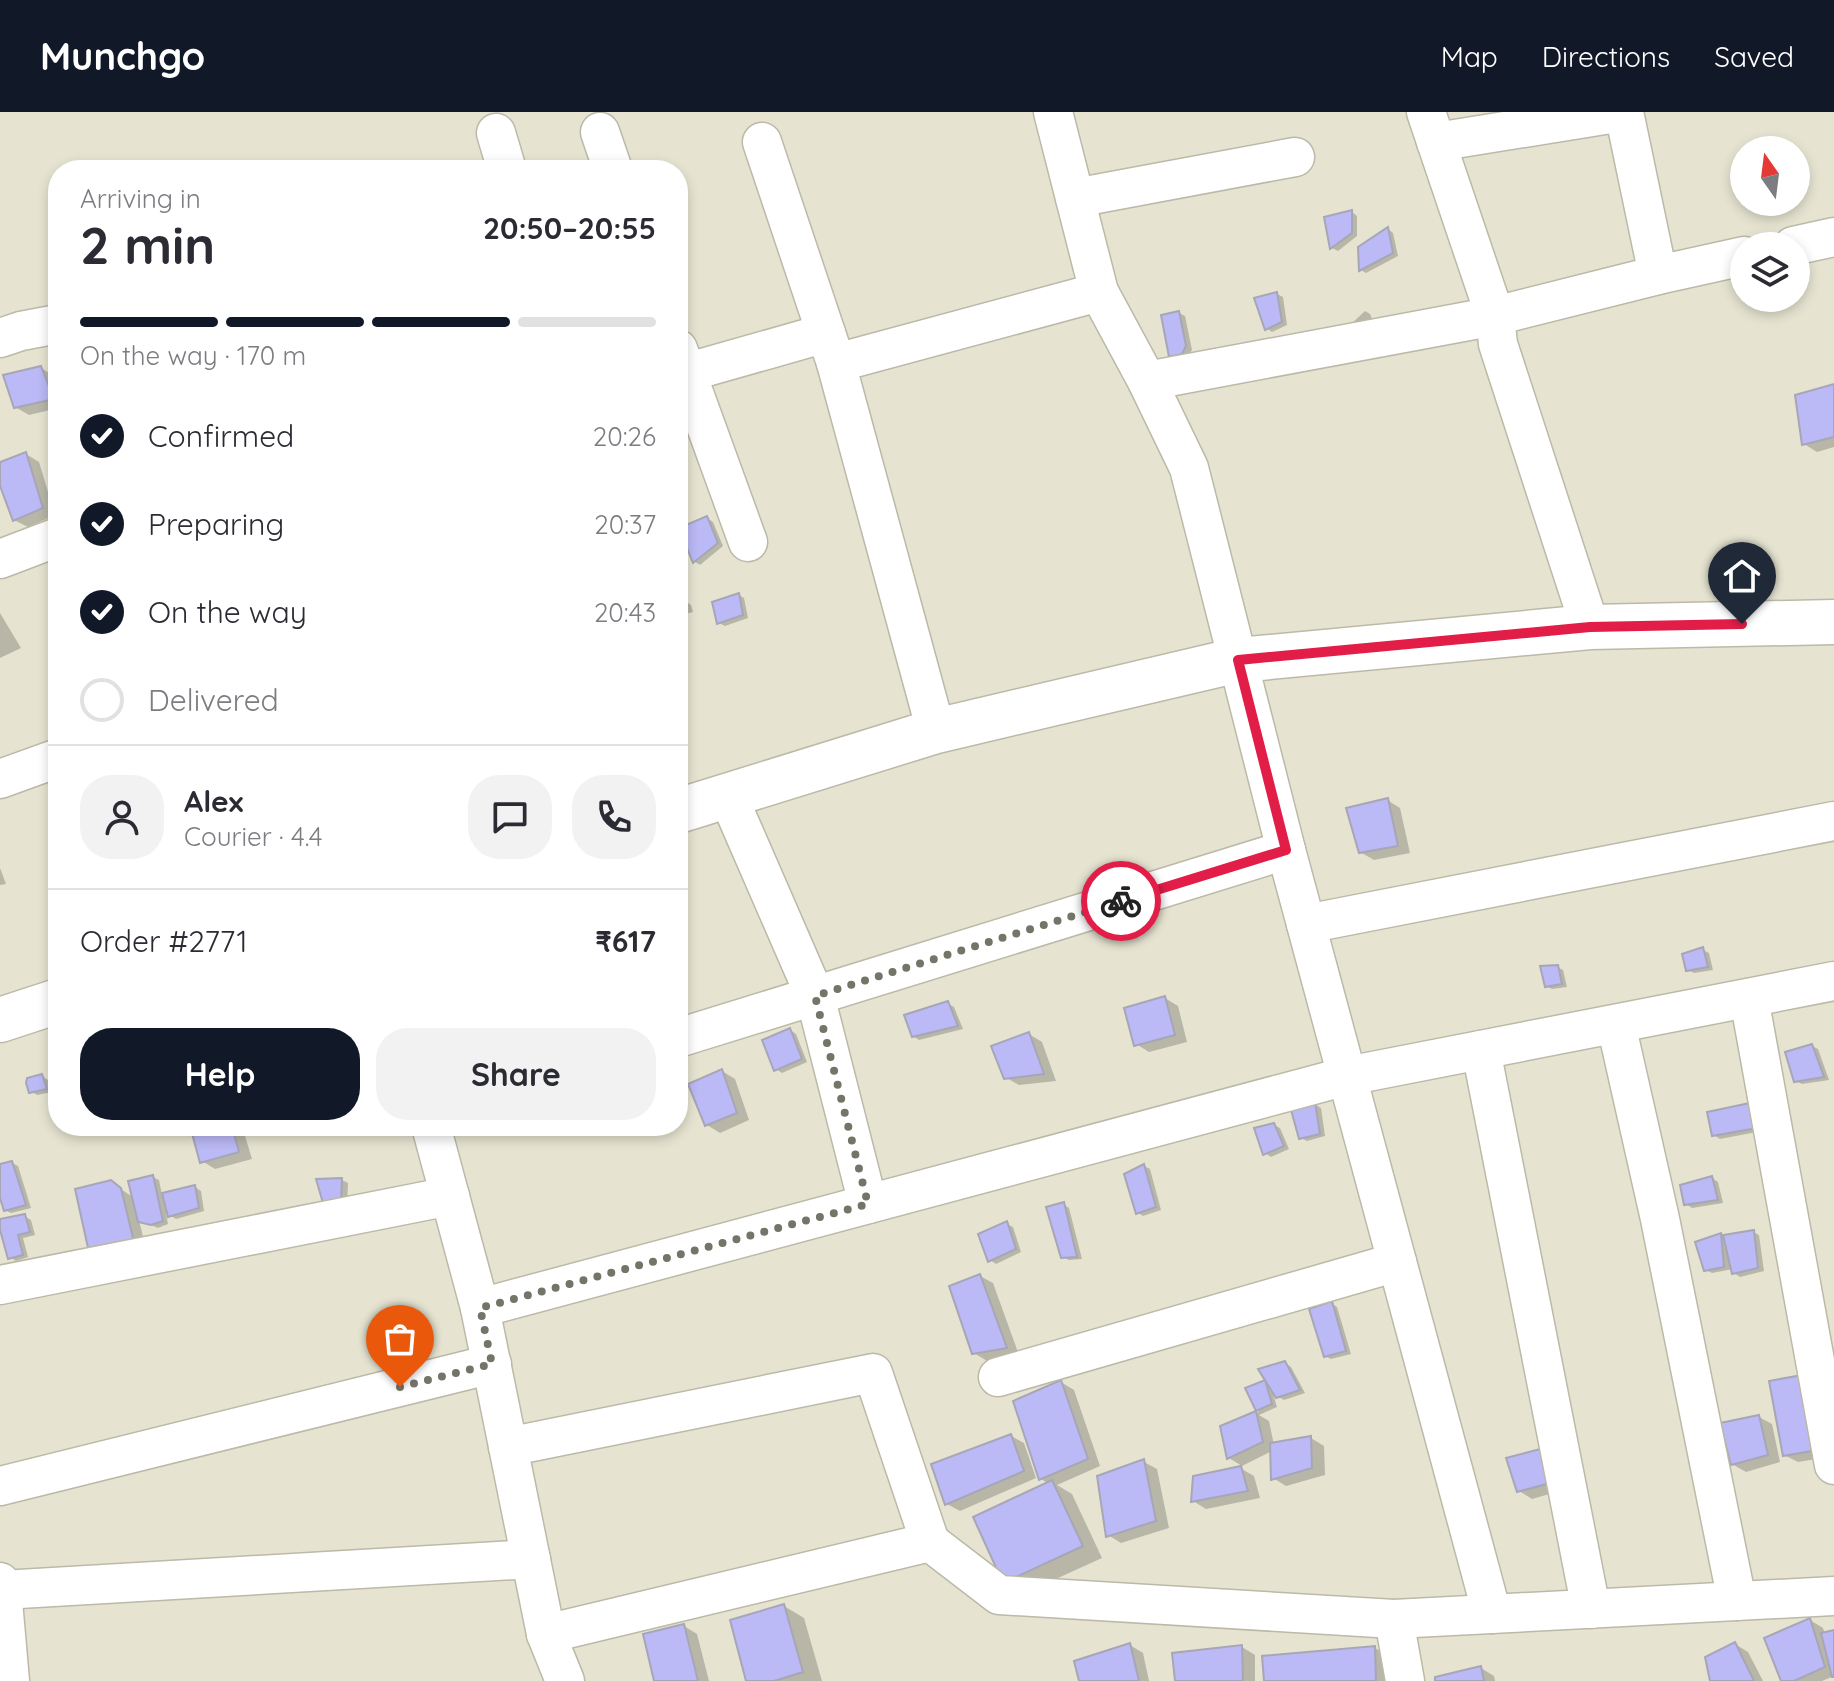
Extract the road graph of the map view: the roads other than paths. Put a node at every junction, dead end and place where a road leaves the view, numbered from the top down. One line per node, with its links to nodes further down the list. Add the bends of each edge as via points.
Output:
1 (1053, 112): 10 (street)
2 (1624, 112): 3 (street); 14 (street)
3 (1431, 127): 16 (street)
4 (600, 132): 9 (street)
5 (496, 133): 8 (street)
6 (762, 142): 19 (street)
7 (1295, 157): 10 (street)
8 (504, 160)
9 (610, 160)
10 (1075, 198): 15 (street)
11 (1834, 237): 12 (street)
12 (1810, 242)
13 (1730, 259): 14 (street)
14 (1658, 275): 16 (street)
15 (1099, 292): 19 (street); 21 (street)
16 (1495, 316): 21 (street); 27 (street, via 1498,344)
17 (48, 326): 18 (street)
18 (0, 338)
19 (831, 348): 20 (street); 29 (street)
20 (688, 364)
21 (1147, 381): 28 (street, via 1189,468)
22 (688, 383): 24 (street)
23 (48, 541): 25 (street)
24 (748, 542)
25 (0, 559)
26 (1834, 622): 27 (main road)
27 (1590, 627): 28 (main road)
28 (1238, 660): 29 (main road); 35 (street)
29 (936, 731): 32 (main road)
30 (48, 762): 31 (street)
31 (0, 779)
32 (728, 796): 33 (main road); 38 (street)
33 (688, 808)
34 (1834, 821): 36 (street)
35 (1286, 850): 36 (street); 38 (street)
36 (1306, 924): 45 (street)
37 (1834, 981): 39 (street)
38 (815, 996): 43 (street); 48 (street)
39 (1749, 998): 42 (street); 55 (street)
40 (48, 1004): 41 (main road)
41 (0, 1020)
42 (1616, 1024): 44 (street); 61 (street)
43 (688, 1035)
44 (1481, 1050): 45 (street); 62 (street)
45 (1347, 1076): 48 (street); 49 (street)
46 (434, 1136): 47 (street)
47 (450, 1196): 50 (street); 51 (street)
48 (868, 1204): 51 (street)
49 (1397, 1262): 53 (street); 63 (street)
50 (0, 1285)
51 (480, 1308): 52 (street)
52 (492, 1364): 54 (street); 56 (street)
53 (998, 1377)
54 (508, 1447): 57 (street, via 873,1373); 58 (street)
55 (1834, 1465)
56 (0, 1486)
57 (930, 1542): 64 (street, via 999,1595); 65 (street)
58 (531, 1559): 59 (street); 65 (street)
59 (1, 1586): 66 (street)
60 (1834, 1596): 61 (street)
61 (1737, 1601): 62 (street)
62 (1591, 1609): 63 (street)
63 (1492, 1614): 64 (street)
64 (1394, 1619): 68 (street)
65 (546, 1634): 67 (street)
66 (10, 1681)
67 (565, 1681)
68 (1405, 1681)

